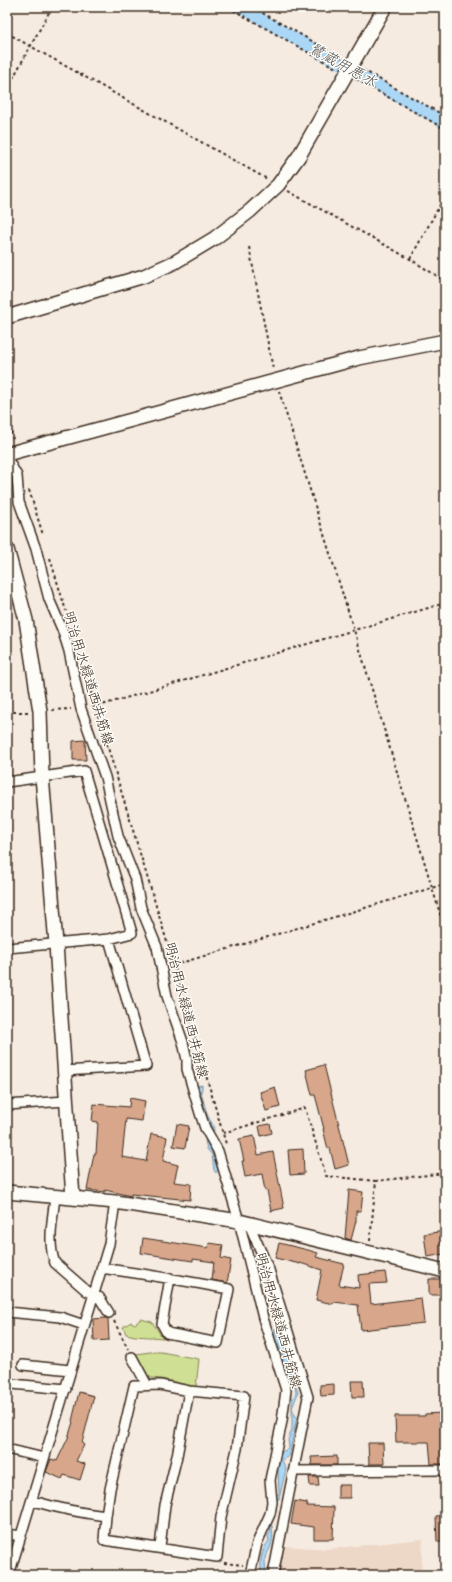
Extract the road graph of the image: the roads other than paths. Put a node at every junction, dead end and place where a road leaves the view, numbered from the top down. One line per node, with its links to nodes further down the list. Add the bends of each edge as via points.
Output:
1 (385, 7): 2 (street, via 299,156 278,185 250,210 215,238 175,262 144,276)
2 (7, 317)
3 (445, 341): 4 (street, via 359,358)
4 (10, 454): 18 (street, 明治用水緑道西井筋線, via 17,476 19,502 36,549 49,599 69,652 80,709 105,777 118,836 158,947 167,996 183,1042 187,1069 200,1113 218,1151)
5 (7, 549): 6 (street, via 26,620 34,668 40,711)
6 (42, 776): 7 (street); 8 (street, via 84,771 132,932); 9 (street)
7 (7, 782)
8 (109, 939): 9 (street); 11 (street, via 146,1066)
9 (56, 944): 10 (street); 11 (street)
10 (7, 948)
11 (64, 1071): 12 (street)
12 (66, 1101): 13 (street); 16 (street)
13 (7, 1105)
14 (7, 1192): 15 (street)
15 (55, 1197): 16 (street); 22 (street, via 52,1256 55,1263 87,1291)
16 (73, 1198): 17 (street)
17 (116, 1202): 18 (street); 19 (street, via 109,1244)
18 (244, 1222): 20 (street); 36 (street, via 269,1270 308,1397); 42 (street, 明治用水緑道西井筋線, via 263,1318 286,1390 270,1480 270,1514 257,1543)
19 (101, 1268): 21 (street); 22 (street)
20 (445, 1271)
21 (170, 1278): 21 (street, via 229,1289 218,1343 167,1333 162,1324)
22 (94, 1294): 24 (street, via 99,1297); 25 (street)
23 (7, 1312): 25 (street, via 60,1317)
24 (109, 1313)
25 (84, 1326): 28 (street)
26 (132, 1357): 30 (street)
27 (23, 1365): 28 (street)
28 (70, 1370): 31 (street)
29 (12, 1384): 31 (street)
30 (147, 1385): 32 (street, via 160,1384); 38 (street, via 134,1386)
31 (66, 1389): 34 (street)
32 (189, 1391): 41 (street, via 165,1505); 41 (street, via 244,1396 237,1449 221,1517 217,1557)
33 (7, 1449): 34 (street)
34 (44, 1458): 37 (street)
35 (445, 1470): 36 (street)
36 (294, 1471): 44 (street)
37 (33, 1501): 38 (street, via 59,1509); 40 (street)
38 (106, 1516): 41 (street, via 104,1540)
39 (7, 1534): 40 (street)
40 (21, 1536): 43 (street)
41 (160, 1547)
42 (251, 1571)
43 (9, 1575)
44 (273, 1575)

